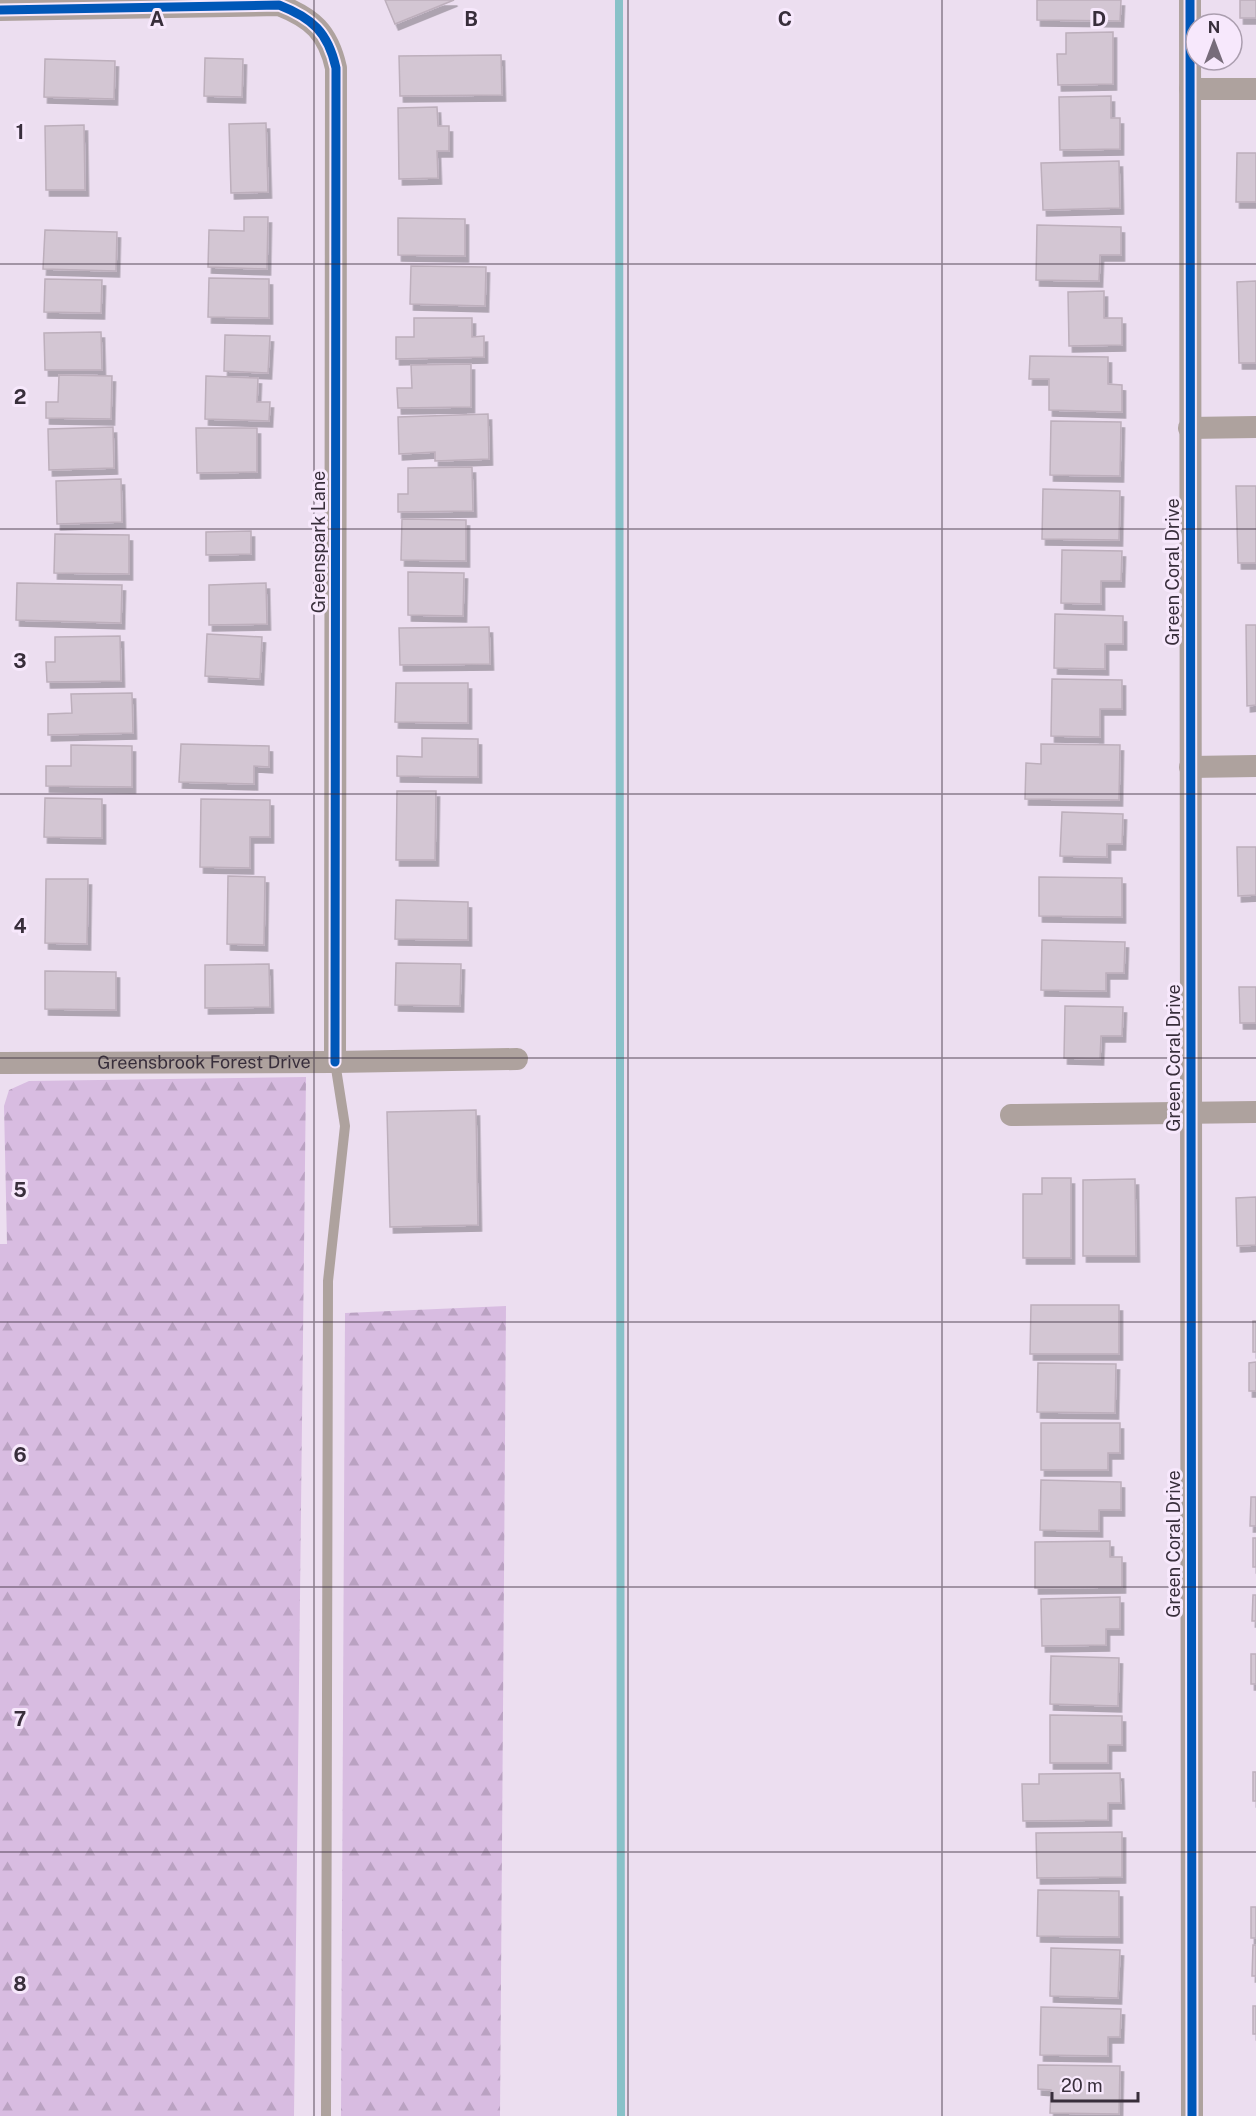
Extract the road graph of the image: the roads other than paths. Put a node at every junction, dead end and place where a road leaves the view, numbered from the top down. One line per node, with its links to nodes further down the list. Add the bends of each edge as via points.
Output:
1 (1190, 0): 4 (street, Green Coral Drive)
2 (0, 10): 10 (street, Greenspark Lane, via 279,5 301,14 317,27 331,47 336,68)
3 (1256, 88): 4 (street)
4 (1190, 89): 6 (street, Green Coral Drive)
5 (1256, 427): 6 (street)
6 (1189, 428): 7 (street, Green Coral Drive)
7 (1190, 766): 8 (street); 13 (street, Green Coral Drive)
8 (1256, 766)
9 (517, 1059): 10 (street, Greensbrook Forest Drive)
10 (335, 1062): 11 (street, Greensbrook Forest Drive); 15 (lane, via 345,1126 328,1281)
11 (0, 1063)
12 (1256, 1112): 13 (street)
13 (1190, 1113): 14 (street); 16 (street, Green Coral Drive)
14 (1011, 1115)
15 (326, 2116)
16 (1192, 2116)

